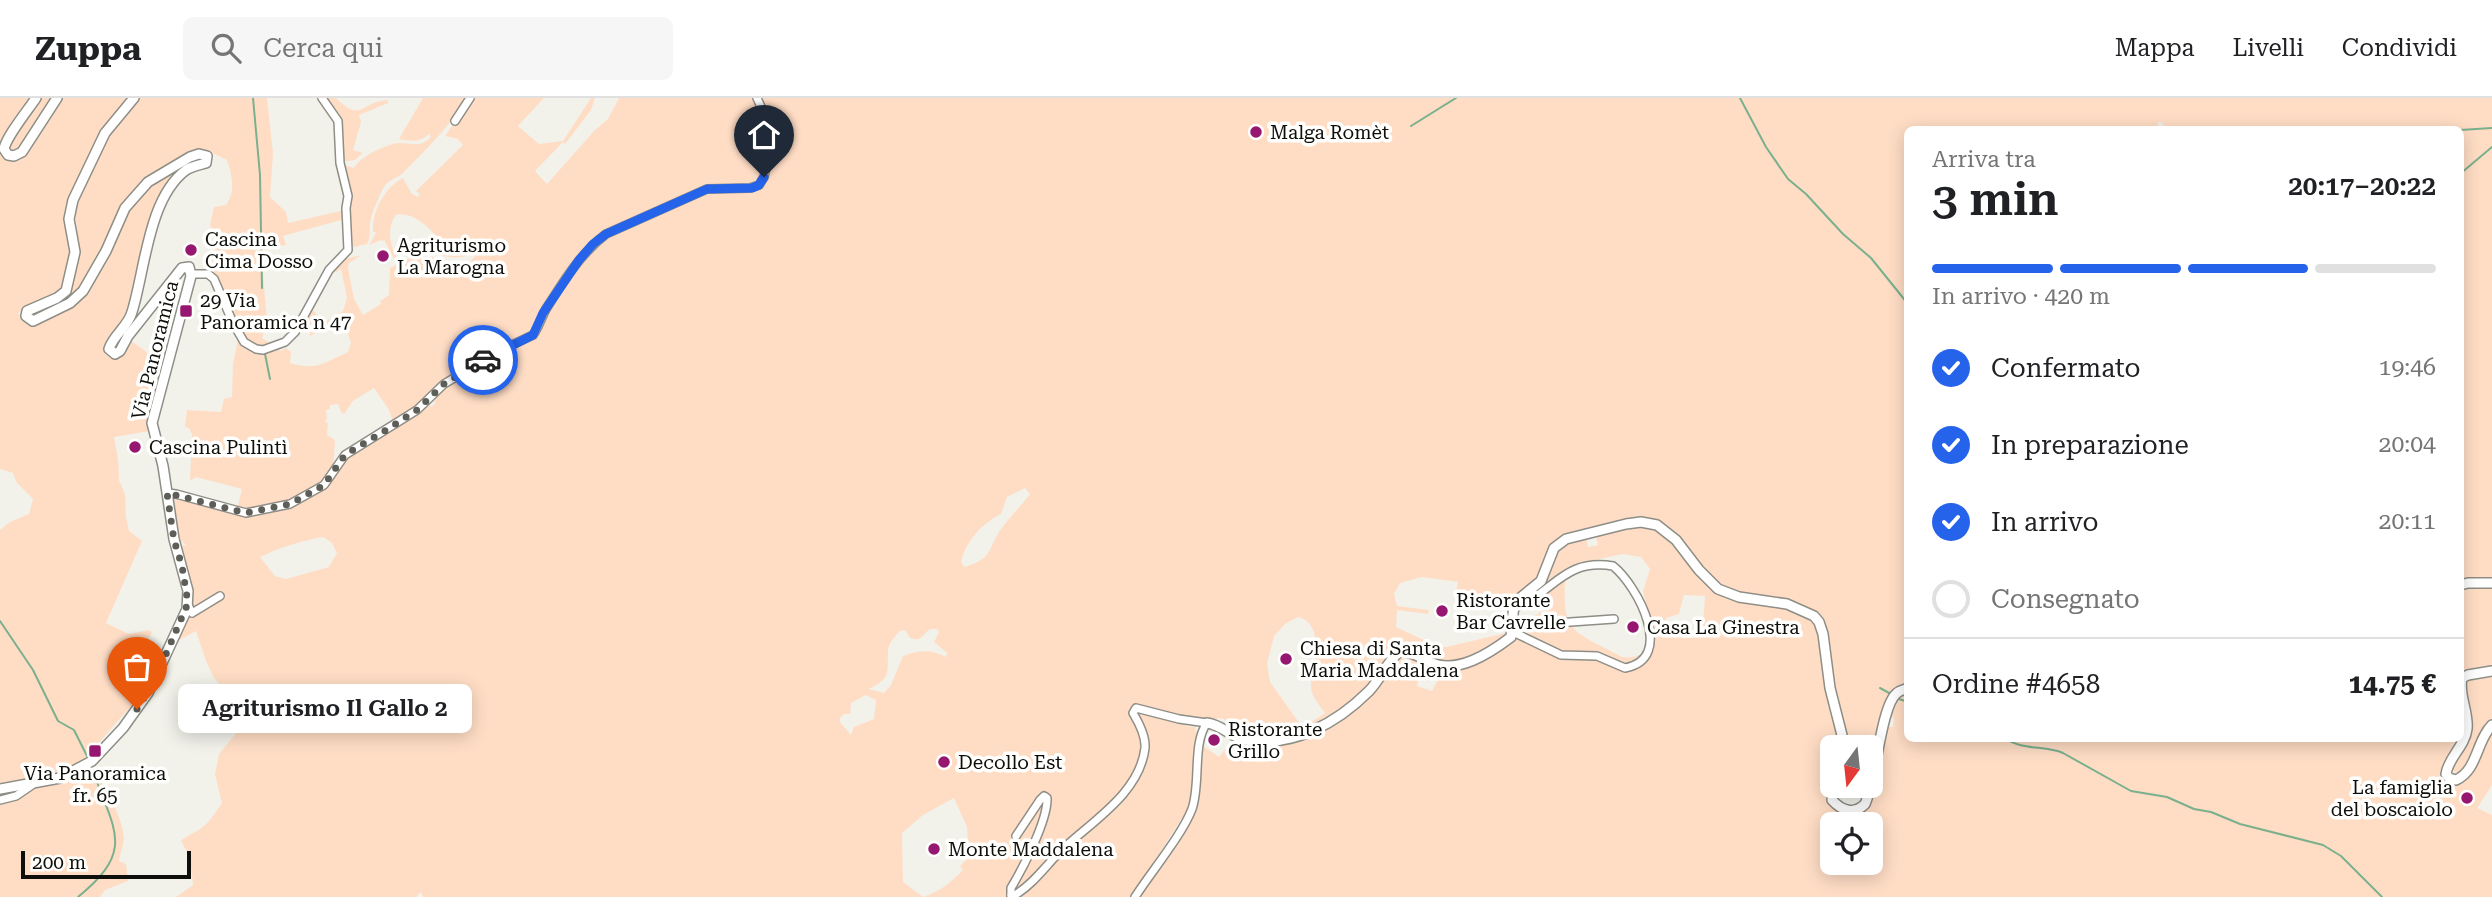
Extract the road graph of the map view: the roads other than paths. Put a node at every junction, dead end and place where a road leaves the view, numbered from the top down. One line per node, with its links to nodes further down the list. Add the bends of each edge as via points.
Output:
1 (36, 98): 2 (street, via 4,144 9,155 22,152)
2 (57, 98)
3 (134, 98): 8 (street, Via Panoramica, via 105,133 73,200 69,219 75,252 65,291 30,309 26,316 33,321 76,299 134,195 179,162 203,154 206,163 186,170 164,200 132,312 110,351 120,351 182,268 189,267)
4 (322, 98): 8 (street, via 338,121 349,243 295,332 285,342 263,350 249,346 233,323 214,279 208,274)
5 (470, 98): 7 (street)
6 (757, 98): 9 (street, via 772,138 759,185 707,189 606,234 579,260 533,335 444,384 417,410 345,455 324,485 290,504 252,513)
7 (456, 121)
8 (191, 274): 9 (street, Via Panoramica, via 152,423)
9 (167, 493): 13 (street, Via Panoramica)
10 (2492, 583): 11 (street)
11 (2464, 584)
12 (220, 596): 13 (street, via 192,613)
13 (188, 605): 27 (street, via 154,682 123,728 86,765)
14 (1514, 608): 16 (street); 16 (street, via 1574,568 1613,566 1635,591 1652,641 1644,660 1625,668 1597,656 1561,655); 23 (street, via 1516,600 1541,581 1554,548 1566,539 1626,524 1657,525 1718,589 1787,604 1814,616 1823,634)
15 (1614, 619): 16 (street)
16 (1513, 629): 21 (street, via 1509,638 1487,653 1458,664 1439,666 1399,652 1370,690 1337,718 1298,738 1246,740)
17 (2492, 671): 18 (street)
18 (2464, 677)
19 (1904, 690): 24 (street, via 1888,707)
20 (2464, 701): 25 (street, via 2468,722)
21 (1207, 723): 32 (street, via 1133,710 1145,749 1130,784 1026,887 1011,895 1031,851 1047,797 1039,801); 33 (street, via 1201,734 1192,810)
22 (2492, 725): 26 (street, via 2466,772 2457,779 2449,778 2447,768)
23 (1843, 735)
24 (1882, 735)
25 (2464, 739)
26 (2463, 742)
27 (32, 785): 28 (street); 31 (street)
28 (0, 789)
29 (1832, 798): 30 (street, via 1843,809 1858,809)
30 (1867, 798)
31 (0, 800)
32 (1016, 836)
33 (1135, 897)

